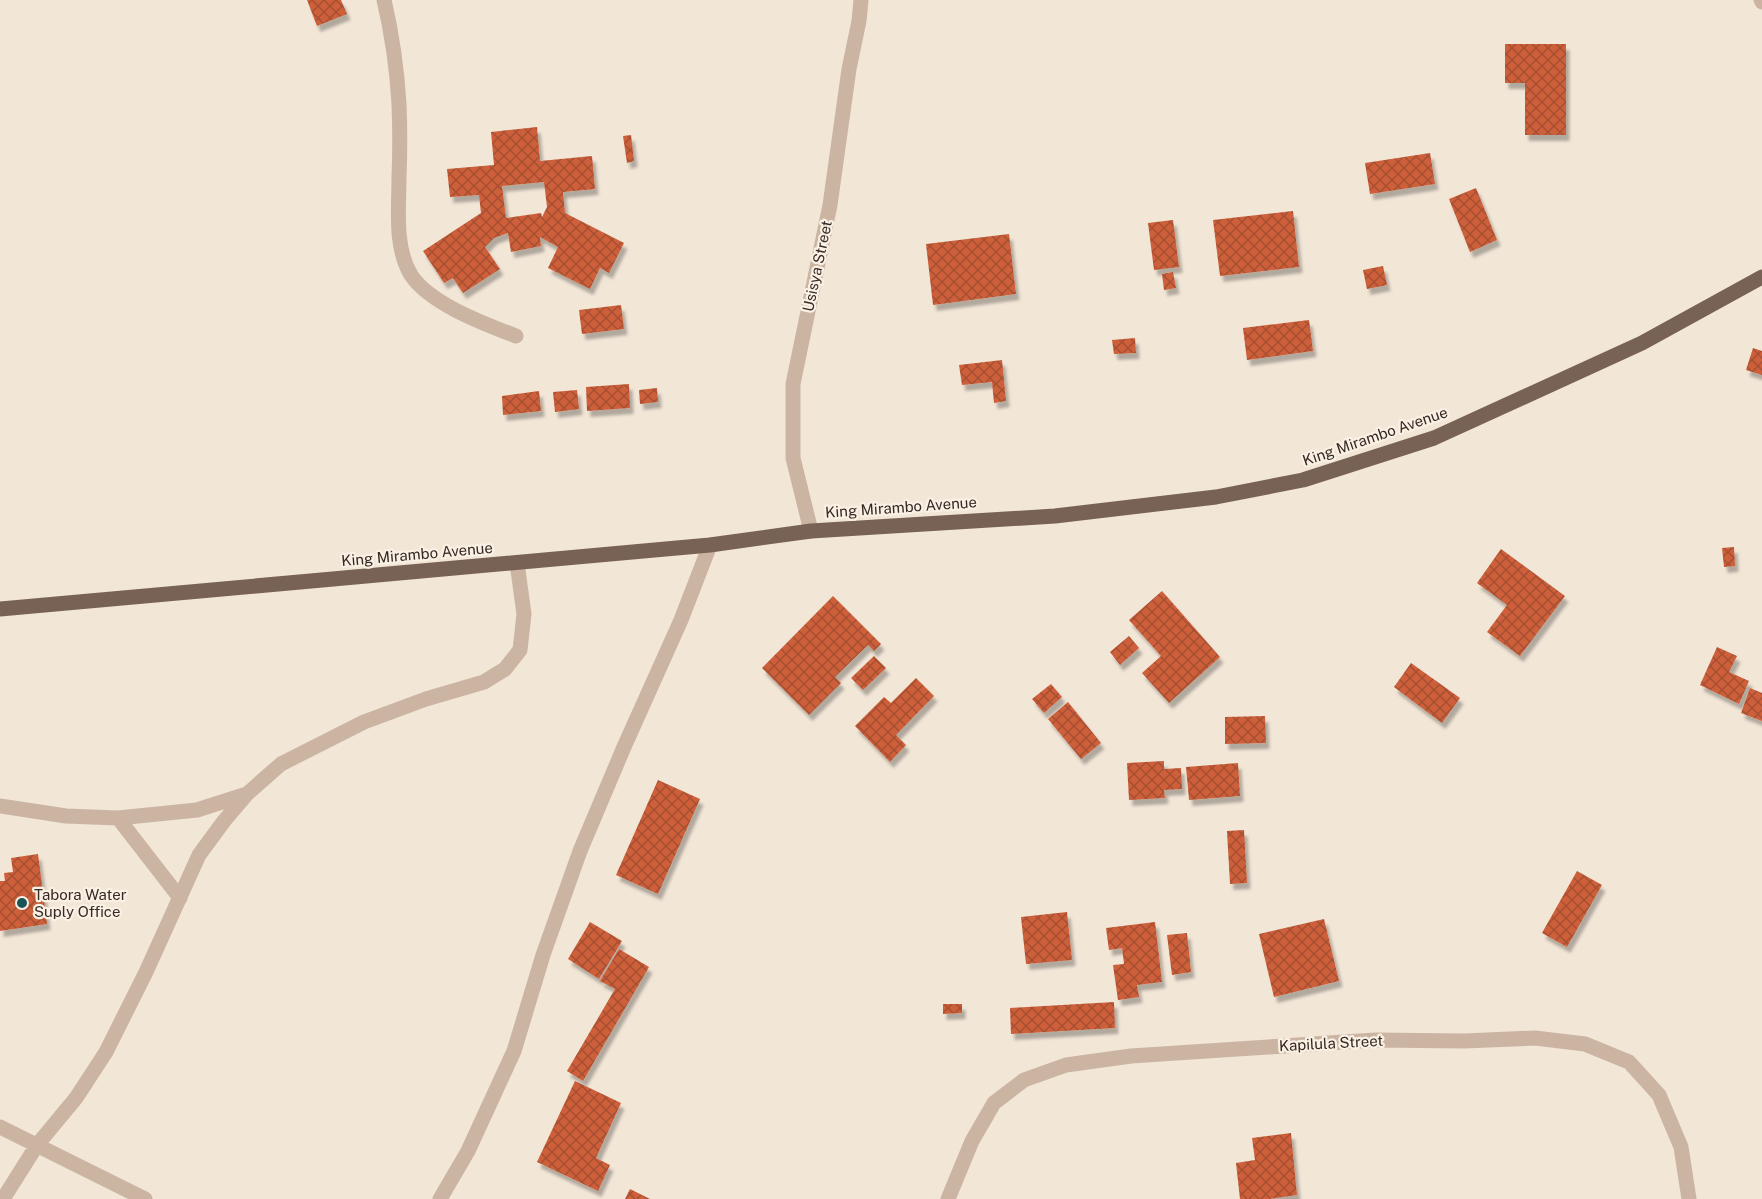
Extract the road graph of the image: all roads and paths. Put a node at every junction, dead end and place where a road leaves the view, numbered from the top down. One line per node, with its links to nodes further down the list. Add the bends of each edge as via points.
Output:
1 (384, 0): 4 (street, via 399,101 398,223 411,276 432,295 469,317)
2 (861, 0): 5 (street, Usisya Street, via 830,205 793,384 793,458)
3 (1762, 278): 5 (main road, King Mirambo Avenue, via 1642,343 1434,438 1303,480 1216,497 1055,516)
4 (516, 336)
5 (811, 531): 6 (main road, King Mirambo Avenue)
6 (710, 545): 7 (main road, King Mirambo Avenue); 17 (street, via 580,850 514,1051 468,1151)
7 (518, 563): 8 (main road, King Mirambo Avenue); 9 (street, via 524,614 520,650 505,669 484,682 364,722 281,764)
8 (0, 609)
9 (246, 794): 11 (street, via 197,810); 12 (street, via 199,855)
10 (0, 806): 11 (street, via 66,816)
11 (118, 818): 12 (street)
12 (180, 898): 14 (street, via 106,1052)
13 (0, 1127): 14 (street)
14 (38, 1145): 15 (street); 16 (street)
15 (3, 1199)
16 (145, 1199)
17 (440, 1199)
18 (948, 1199): 19 (street, Kapilula Street, via 972,1141 994,1103 1024,1080 1066,1065 1131,1056 1352,1041 1535,1038 1585,1044 1629,1062 1659,1095 1681,1147)
19 (1689, 1199)

